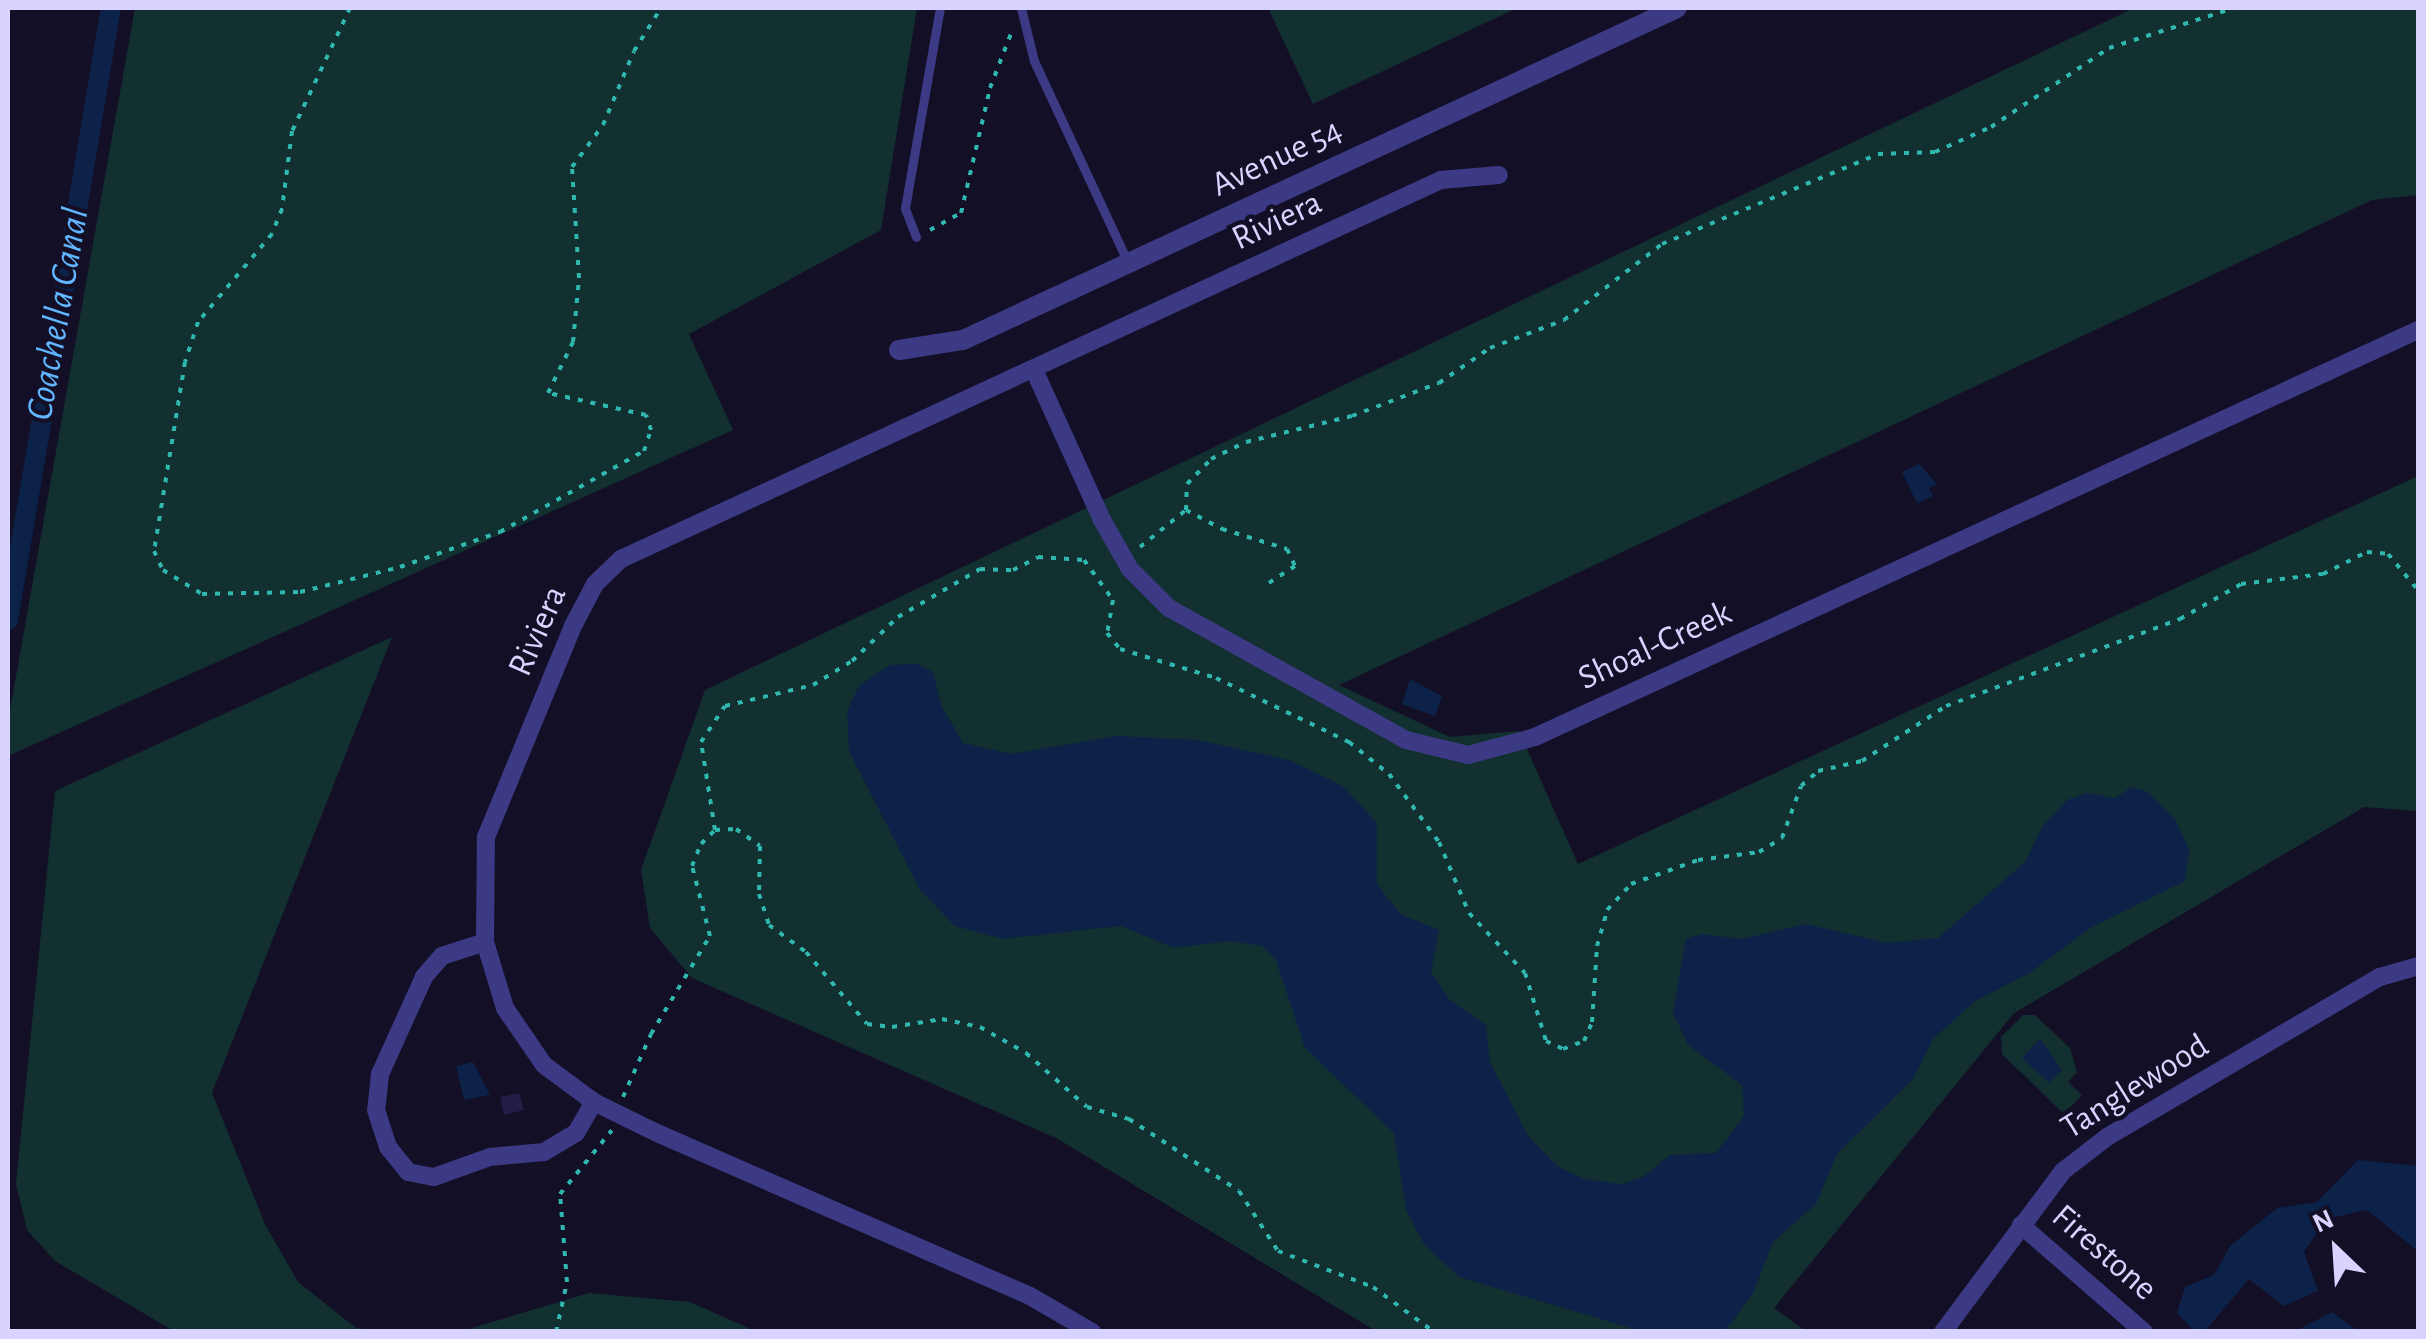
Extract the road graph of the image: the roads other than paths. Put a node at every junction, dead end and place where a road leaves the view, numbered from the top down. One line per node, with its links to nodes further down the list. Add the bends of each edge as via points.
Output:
1 (940, 8): 5 (lane, via 905,208)
2 (1021, 8): 6 (lane, via 1034,61)
3 (1678, 8): 6 (street, Avenue 54)
4 (1499, 175): 9 (street, Riviera, via 1440,180)
5 (916, 237)
6 (1128, 263): 8 (street, Avenue 54, via 962,340)
7 (2418, 330): 9 (street, Shoal-Creek, via 1536,737 1468,755 1406,740 1168,608 1130,568)
8 (900, 350)
9 (1035, 372): 10 (street, Riviera, via 621,558 595,584 486,837)
10 (485, 942): 12 (street, Riviera, via 505,1008 544,1065); 12 (street, via 442,956 424,977 380,1074 376,1110 388,1147 408,1172 434,1177 490,1157 544,1152 576,1134)
11 (2418, 966): 13 (street, Tanglewood, via 2380,978 2107,1137 2063,1172)
12 (594, 1102): 14 (street, Riviera, via 1030,1296)
13 (2022, 1224): 15 (street, Tanglewood); 16 (street, Firestone)
14 (1092, 1332)
15 (1943, 1332)
16 (2144, 1332)

